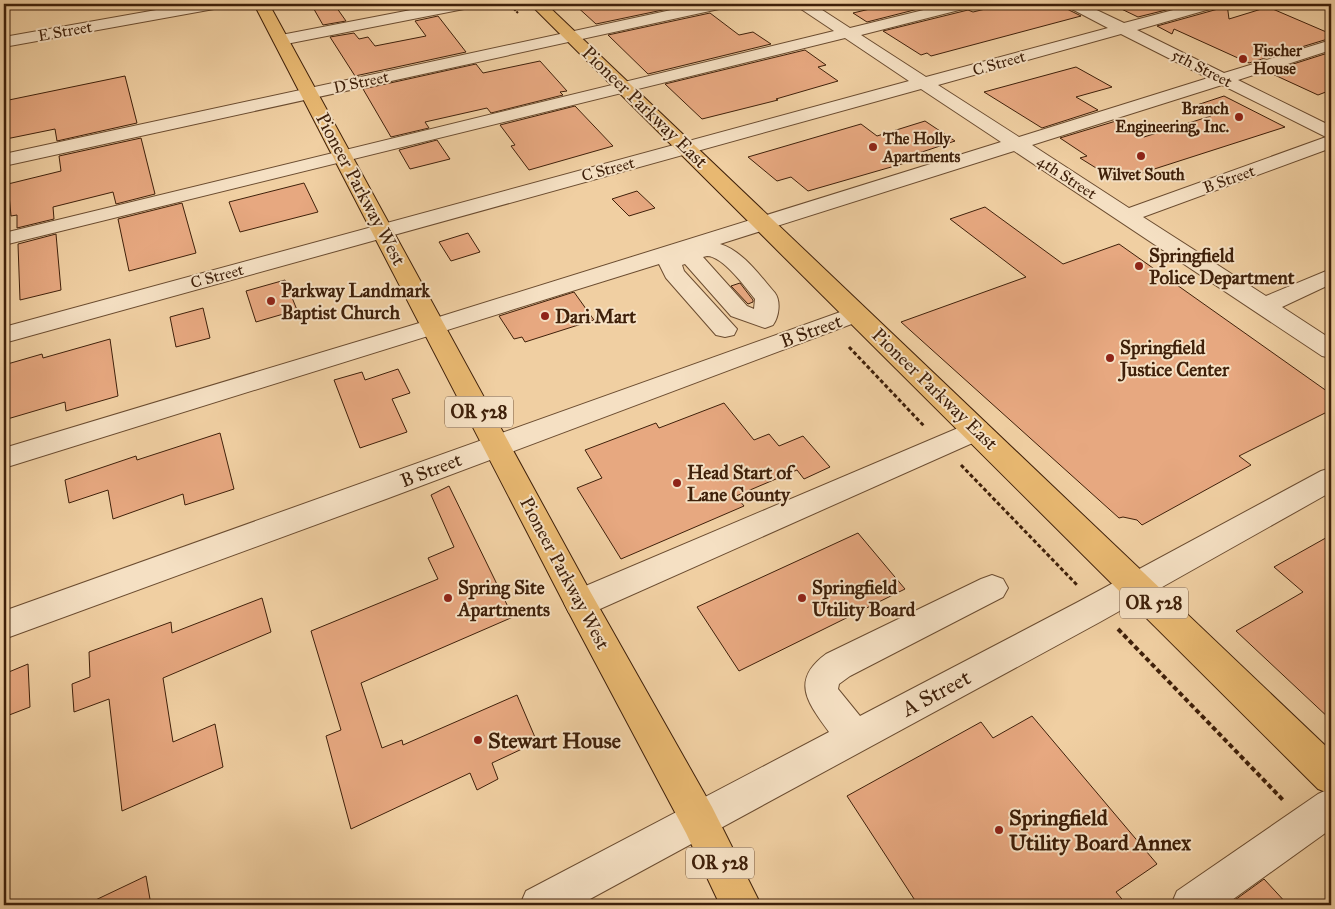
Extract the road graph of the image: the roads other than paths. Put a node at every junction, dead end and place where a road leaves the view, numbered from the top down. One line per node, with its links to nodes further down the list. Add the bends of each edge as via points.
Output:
1 (214, 4): 14 (street, E Street)
2 (261, 4): 13 (main road, Pioneer Parkway West / OR 528)
3 (464, 4): 13 (street)
4 (538, 4): 12 (main road, Pioneer Parkway East / OR 528)
5 (719, 4): 12 (street, D Street)
6 (803, 4): 11 (street, 4th Street)
7 (966, 4): 11 (street)
8 (1073, 4): 10 (street, 5th Street)
9 (1212, 4): 10 (street, C Street)
10 (1123, 29): 16 (street, 5th Street); 17 (street, C Street)
11 (847, 33): 17 (street, 4th Street); 18 (street)
12 (572, 37): 18 (main road, Pioneer Parkway East / OR 528); 19 (street, D Street)
13 (281, 40): 19 (main road, Pioneer Parkway West / OR 528)
14 (4, 42)
15 (1331, 45): 16 (street)
16 (1224, 79): 20 (street, 5th Street); 22 (street)
17 (924, 84): 22 (street, 4th Street); 23 (street, C Street)
18 (623, 86): 23 (main road, Pioneer Parkway East / OR 528); 24 (street)
19 (309, 93): 24 (main road, Pioneer Parkway West / OR 528); 25 (street, D Street)
20 (1331, 133)
21 (1331, 142): 26 (street, B Street)
22 (1015, 143): 26 (street, 4th Street); 27 (street)
23 (687, 148): 27 (main road, Pioneer Parkway East / OR 528); 28 (street, C Street)
24 (342, 156): 28 (main road, Pioneer Parkway West / OR 528); 29 (street)
25 (4, 160)
26 (1126, 216): 31 (street, 4th Street)
27 (763, 222): 32 (main road, Pioneer Parkway East / OR 528); 34 (street)
28 (383, 230): 34 (main road, Pioneer Parkway West / OR 528); 36 (street, C Street)
29 (4, 239)
30 (1331, 276): 31 (street)
31 (1264, 306): 37 (street, 4th Street)
32 (857, 314): 38 (main road, Pioneer Parkway East / OR 528); 39 (street, B Street)
33 (765, 320): 35 (street, via 739,311 689,255 658,267 705,325 712,329)
34 (434, 327): 39 (main road, Pioneer Parkway West / OR 528); 40 (street)
35 (731, 329)
36 (4, 335)
37 (1331, 350)
38 (977, 430): 42 (main road, Pioneer Parkway East / OR 528); 44 (street)
39 (497, 446): 44 (main road, Pioneer Parkway West / OR 528); 45 (street, B Street)
40 (4, 458)
41 (1331, 479): 42 (street, A Street)
42 (1136, 586): 46 (street, A Street); 47 (main road, Pioneer Parkway East / OR 528)
43 (992, 588): 46 (street, via 838,665 822,679 822,694)
44 (580, 604): 49 (main road, Pioneer Parkway West / OR 528)
45 (4, 625)
46 (854, 737): 49 (street, A Street)
47 (1331, 776)
48 (1331, 807): 52 (street)
49 (699, 820): 50 (street, A Street); 51 (main road, Pioneer Parkway West / OR 528)
50 (540, 905)
51 (741, 905)
52 (1192, 905)

